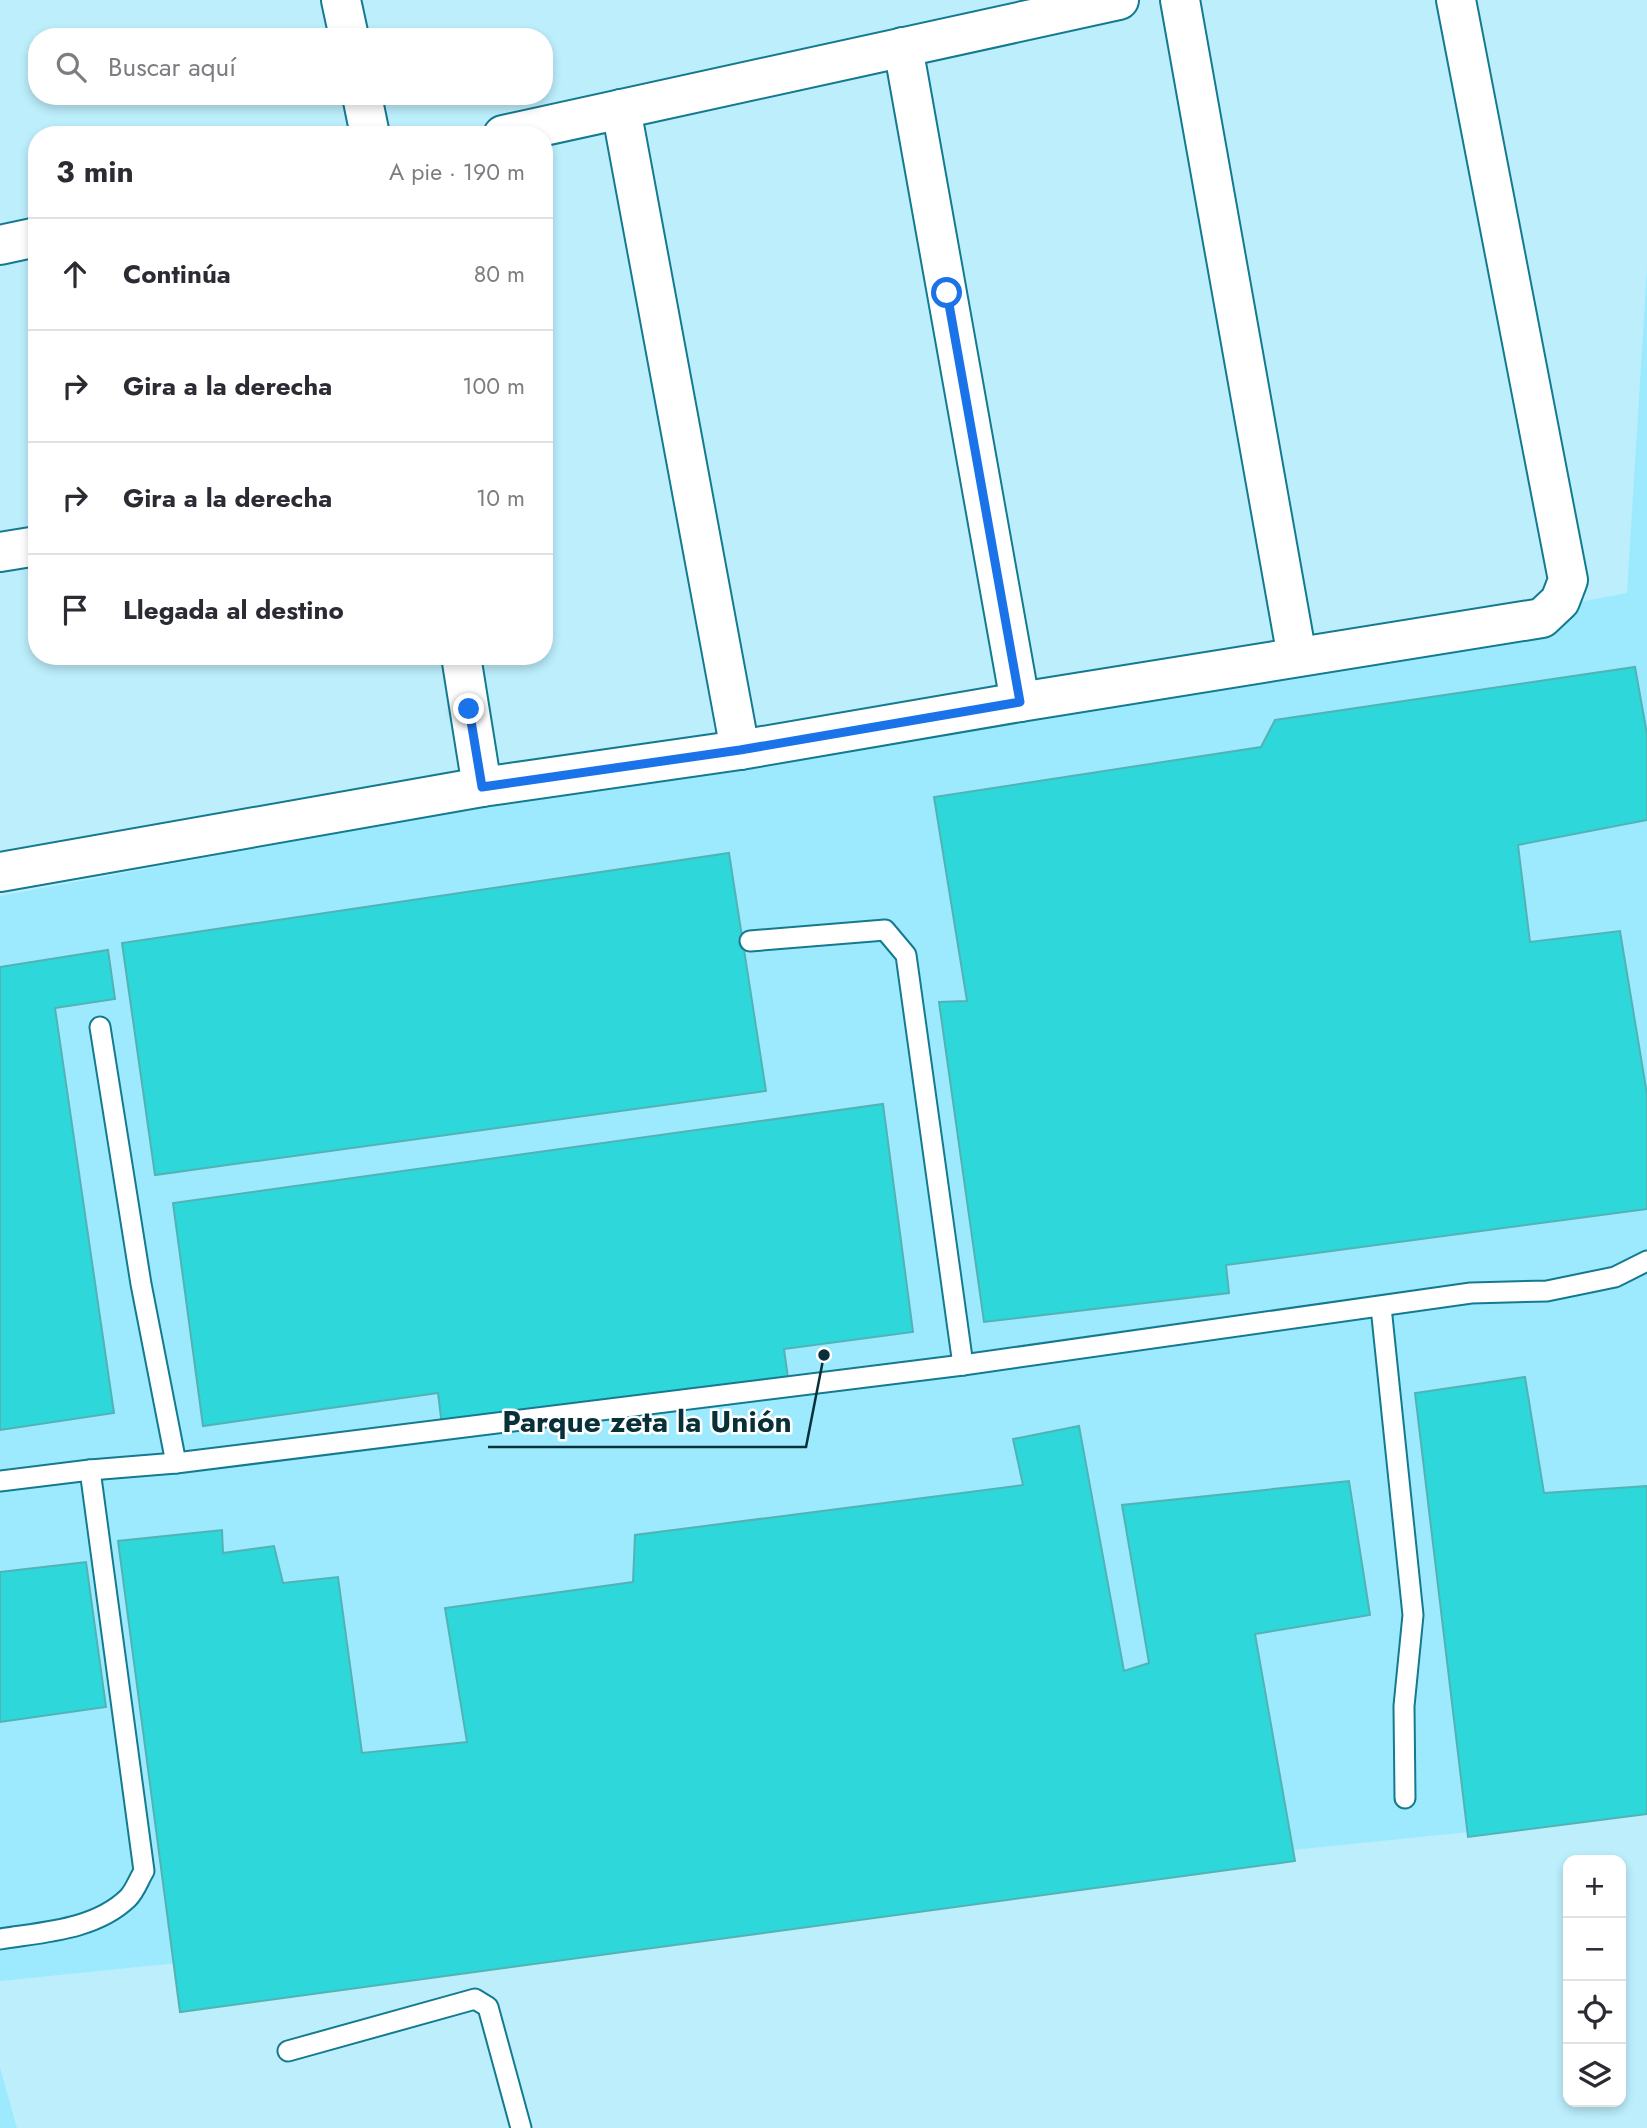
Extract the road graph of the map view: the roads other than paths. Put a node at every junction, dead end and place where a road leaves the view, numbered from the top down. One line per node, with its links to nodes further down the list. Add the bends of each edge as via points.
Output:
1 (341, 0): 5 (street)
2 (1119, 0): 6 (street)
3 (1180, 0): 15 (street)
4 (1456, 0): 15 (street, via 1568,580 1560,601 1542,618)
5 (347, 28)
6 (903, 47): 8 (street); 17 (street)
7 (364, 105): 9 (street)
8 (621, 109): 10 (street); 18 (street)
9 (368, 126)
10 (544, 126)
11 (28, 239): 12 (street)
12 (0, 245)
13 (28, 547): 14 (street)
14 (0, 552)
15 (1297, 657): 17 (street)
16 (462, 665): 19 (street)
17 (1020, 702): 18 (street)
18 (740, 750): 19 (street)
19 (482, 787): 20 (street)
20 (0, 873)
21 (750, 941): 25 (lane, via 885,930 906,955)
22 (100, 1027): 26 (lane, via 141,1284)
23 (1647, 1261): 24 (lane, via 1615,1277 1547,1292 1471,1293)
24 (1381, 1307): 25 (lane); 29 (lane, via 1413,1615 1404,1706)
25 (963, 1365): 26 (lane)
26 (176, 1463): 27 (lane)
27 (90, 1470): 28 (lane); 30 (lane, via 144,1871 130,1897 90,1922)
28 (0, 1481)
29 (1405, 1798)
30 (0, 1939)
31 (288, 2052): 32 (lane, via 475,1999 488,2007)
32 (521, 2128)

